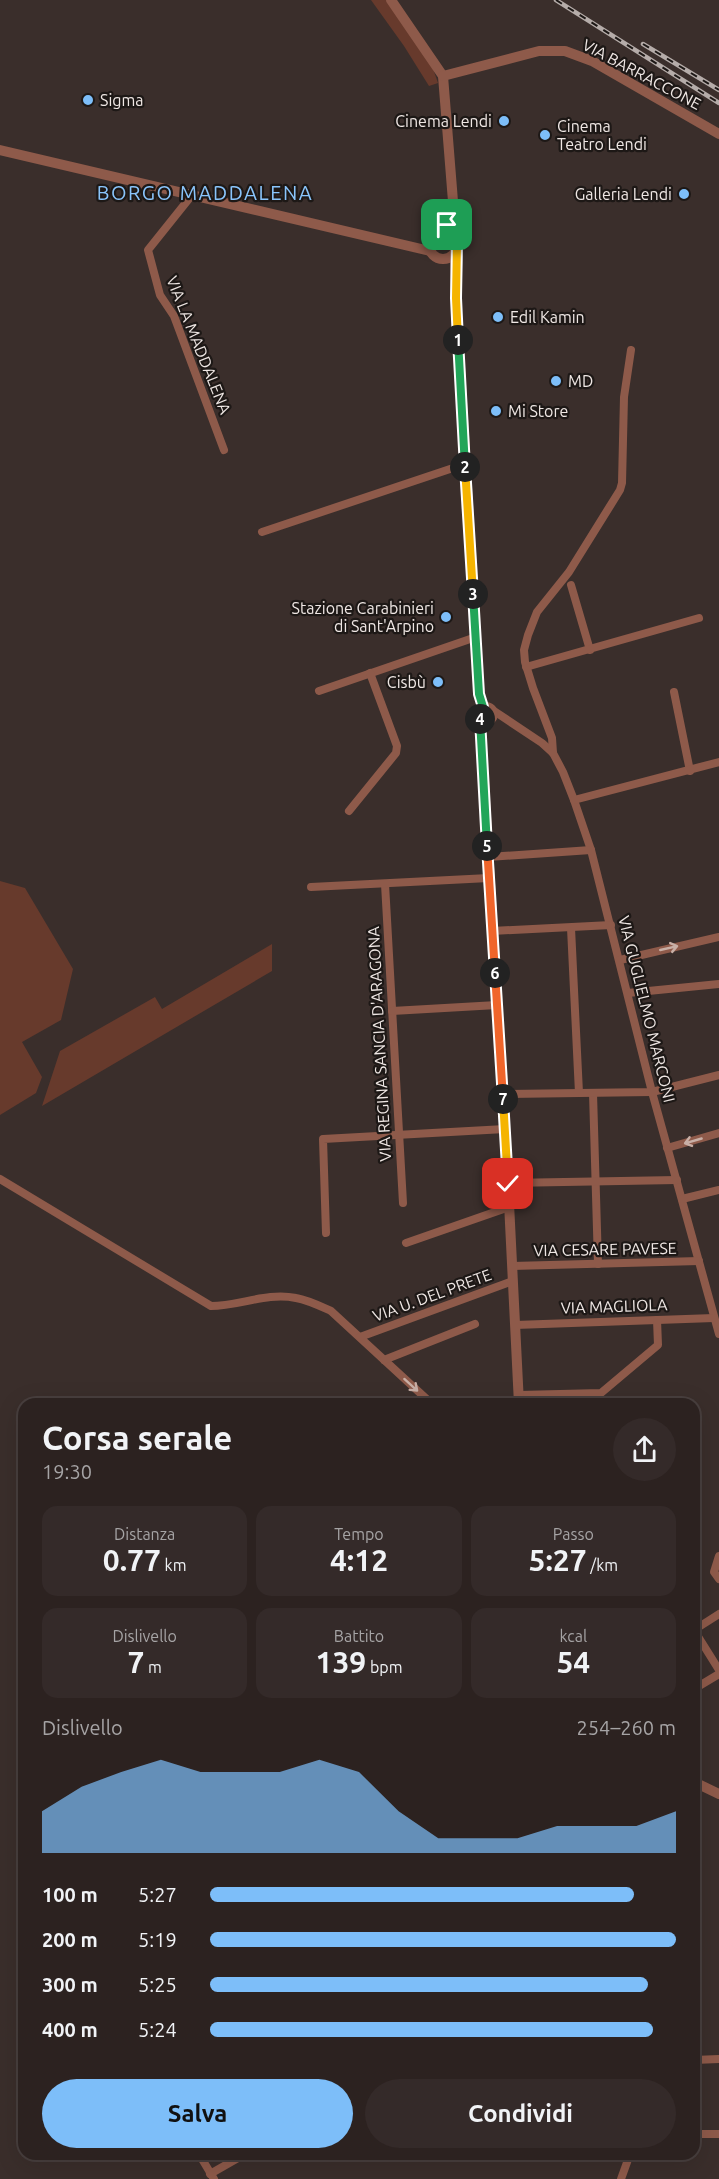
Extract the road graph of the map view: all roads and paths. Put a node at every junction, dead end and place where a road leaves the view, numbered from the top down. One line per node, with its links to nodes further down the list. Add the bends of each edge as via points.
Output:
1 (392, 0): 2 (street)
2 (443, 76): 3 (street, VIA BARRACCONE, via 539,51 565,51 592,60); 6 (street)
3 (719, 134)
4 (0, 150): 5 (street)
5 (192, 195): 10 (street); 16 (street, VIA LA MADDALENA, via 148,250 160,295 174,316)
6 (453, 207): 7 (street); 9 (street)
7 (442, 231): 8 (street); 9 (street, via 450,232)
8 (430, 238): 10 (street); 11 (street)
9 (456, 239): 12 (street)
10 (383, 240): 11 (street)
11 (430, 251): 13 (street)
12 (455, 251): 13 (street); 14 (street)
13 (441, 259): 14 (street)
14 (456, 298): 17 (street)
15 (631, 350): 23 (street, via 624,397 620,490 569,572 531,622 524,650)
16 (224, 450)
17 (465, 464): 18 (street); 21 (street)
18 (262, 532)
19 (572, 585): 22 (street)
20 (699, 618): 22 (street)
21 (476, 637): 24 (street); 27 (street, via 479,694)
22 (590, 650): 23 (street)
23 (526, 667): 28 (street, via 552,738)
24 (370, 673): 25 (street); 32 (street, via 397,746 396,753)
25 (319, 691)
26 (674, 692): 30 (street)
27 (486, 713): 28 (street, VIA GUGLIELMO MARCONI, via 504,718); 34 (street)
28 (553, 753): 31 (street, VIA GUGLIELMO MARCONI)
29 (719, 762): 30 (street)
30 (690, 771): 31 (street)
31 (574, 800): 33 (street, VIA GUGLIELMO MARCONI)
32 (349, 811)
33 (591, 850): 34 (street); 38 (street, VIA GUGLIELMO MARCONI)
34 (488, 857): 35 (street)
35 (489, 878): 36 (street); 40 (street)
36 (385, 884): 37 (street); 46 (street, VIA REGINA SANCIA D'ARAGONA)
37 (311, 887)
38 (611, 925): 39 (street); 42 (street, VIA GUGLIELMO MARCONI)
39 (571, 928): 40 (street); 49 (street)
40 (492, 931): 45 (street)
41 (719, 937): 42 (street, one-way to 41)
42 (620, 960): 44 (street, VIA GUGLIELMO MARCONI)
43 (719, 984): 44 (street)
44 (628, 993): 48 (street, VIA GUGLIELMO MARCONI)
45 (497, 1005): 46 (street); 51 (street)
46 (392, 1011): 54 (street, VIA REGINA SANCIA D'ARAGONA)
47 (719, 1075): 48 (street)
48 (652, 1092): 50 (street); 55 (street, VIA GUGLIELMO MARCONI)
49 (579, 1093): 50 (street); 51 (street)
50 (593, 1093): 58 (street)
51 (502, 1094): 52 (street)
52 (505, 1128): 54 (street); 59 (street)
53 (719, 1133): 55 (street, one-way to 55)
54 (399, 1135): 63 (street, VIA REGINA SANCIA D'ARAGONA); 65 (street, via 323,1139)
55 (667, 1148): 57 (street, VIA GUGLIELMO MARCONI)
56 (0, 1179): 76 (street, via 211,1306 294,1297 331,1311)
57 (677, 1180): 58 (street); 61 (street, VIA GUGLIELMO MARCONI)
58 (595, 1182): 59 (street); 68 (street)
59 (508, 1184): 64 (street)
60 (718, 1190): 61 (street); 62 (street)
61 (682, 1199): 67 (street, VIA GUGLIELMO MARCONI)
62 (719, 1200)
63 (403, 1203)
64 (510, 1207): 66 (street); 69 (street)
65 (326, 1233)
66 (406, 1243)
67 (699, 1262): 68 (street, VIA CESARE PAVESE); 71 (street, VIA GUGLIELMO MARCONI)
68 (598, 1264): 69 (street, VIA CESARE PAVESE)
69 (512, 1266): 70 (street)
70 (513, 1281): 74 (street); 76 (street, VIA U. DEL PRETE)
71 (714, 1318): 72 (street, VIA MAGLIOLA); 75 (street, VIA GUGLIELMO MARCONI)
72 (657, 1320): 74 (street, VIA MAGLIOLA); 80 (street, via 658,1345 601,1393)
73 (475, 1324): 77 (street)
74 (515, 1325): 79 (street)
75 (719, 1334)
76 (360, 1336): 77 (street)
77 (384, 1360): 78 (street, one-way to 78)
78 (425, 1398)
79 (519, 1398)
80 (533, 1398)
81 (719, 1556): 82 (street)
82 (717, 1575)
83 (719, 1614): 84 (street)
84 (700, 1626)
85 (700, 1640): 86 (street)
86 (719, 1672): 87 (street)
87 (700, 1685)
88 (700, 1785): 89 (street)
89 (719, 1794)
90 (719, 2059): 91 (street)
91 (700, 2060)
92 (700, 2134): 93 (street)
93 (719, 2134)
94 (203, 2160): 97 (street)
95 (236, 2160): 97 (street)
96 (628, 2160): 98 (street)
97 (212, 2176)
98 (621, 2179)

